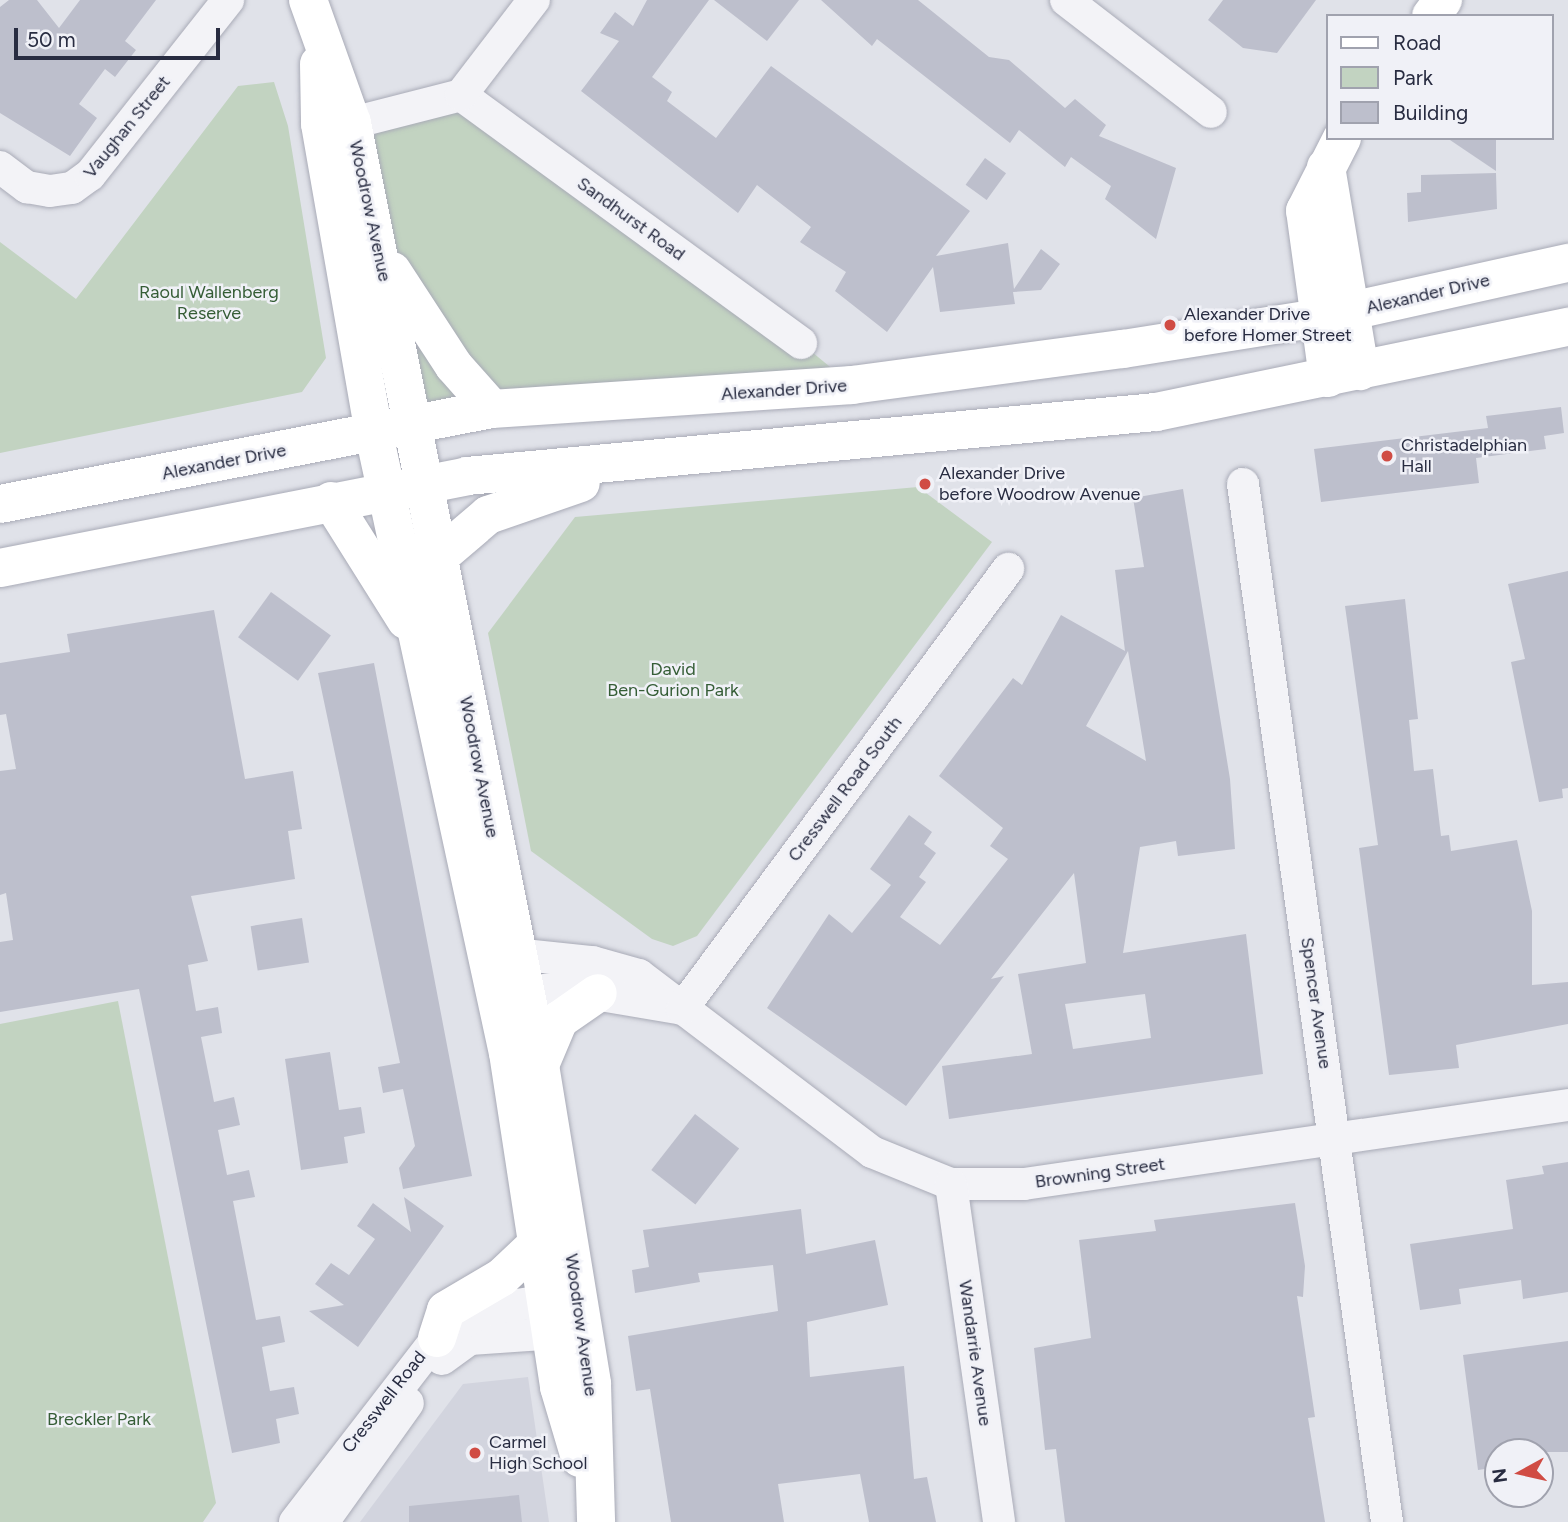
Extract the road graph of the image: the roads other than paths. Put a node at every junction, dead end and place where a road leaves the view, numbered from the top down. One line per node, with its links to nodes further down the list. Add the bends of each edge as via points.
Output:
1 (228, 0): 12 (street, Vaughan Street, via 81,182 50,191 27,187)
2 (308, 0): 7 (main road, Woodrow Avenue)
3 (534, 0): 8 (street)
4 (1066, 0): 9 (street)
5 (1443, 0): 6 (main road)
6 (1432, 14)
7 (318, 41): 10 (main road, Woodrow Avenue); 21 (main road, Woodrow Avenue, via 320,124)
8 (461, 95): 10 (street); 17 (street, Sandhurst Road)
9 (1211, 112)
10 (352, 124): 13 (main road, Woodrow Avenue)
11 (1334, 153): 15 (main road, via 1305,220)
12 (0, 167)
13 (378, 249): 19 (main road, via 454,366); 20 (main road, Woodrow Avenue)
14 (1568, 263): 15 (main road, Alexander Drive)
15 (1334, 315): 18 (main road); 19 (main road, Alexander Drive, via 852,385)
16 (1568, 327): 18 (main road)
17 (801, 344)
18 (1344, 375): 22 (main road, via 1156,412)
19 (492, 409): 20 (main road, Alexander Drive)
20 (417, 428): 21 (main road, Alexander Drive); 24 (main road, Woodrow Avenue)
21 (374, 434): 25 (main road, Woodrow Avenue); 27 (main road, Alexander Drive)
22 (624, 462): 24 (main road); 28 (main road, via 590,481 496,511)
23 (1243, 484): 38 (street, Spencer Avenue)
24 (427, 485): 25 (main road); 28 (main road, Woodrow Avenue)
25 (385, 493): 26 (main road); 31 (main road, Woodrow Avenue)
26 (331, 501): 29 (main road); 31 (main road)
27 (0, 504)
28 (440, 556): 32 (main road, Woodrow Avenue)
29 (0, 568)
30 (1008, 569): 35 (street, Cresswell Road South)
31 (415, 633): 32 (main road, Woodrow Avenue)
32 (501, 952): 34 (main road, Woodrow Avenue); 35 (street, Browning Street, via 639,975)
33 (598, 993): 34 (street, Browning Street); 35 (street, Browning Street); 36 (main road, via 559,1020)
34 (510, 994): 36 (main road, Woodrow Avenue); 40 (main road, Woodrow Avenue)
35 (682, 1009): 39 (street, Browning Street, via 872,1152)
36 (540, 1065): 41 (main road, Woodrow Avenue)
37 (1568, 1105): 38 (street, Browning Street)
38 (1334, 1138): 39 (street, Browning Street, via 1024,1184); 47 (street, Spencer Avenue)
39 (951, 1184): 46 (street, Wandarrie Avenue)
40 (537, 1244): 41 (main road, Woodrow Avenue); 42 (main road, via 502,1277 446,1310)
41 (565, 1315): 42 (street, Cresswell Road, via 485,1310); 43 (main road, Woodrow Avenue, via 592,1384); 45 (street, Cresswell Road, via 470,1339 441,1360)
42 (436, 1338): 44 (street, Cresswell Road)
43 (594, 1513)
44 (295, 1522)
45 (323, 1522)
46 (999, 1522)
47 (1387, 1522)

